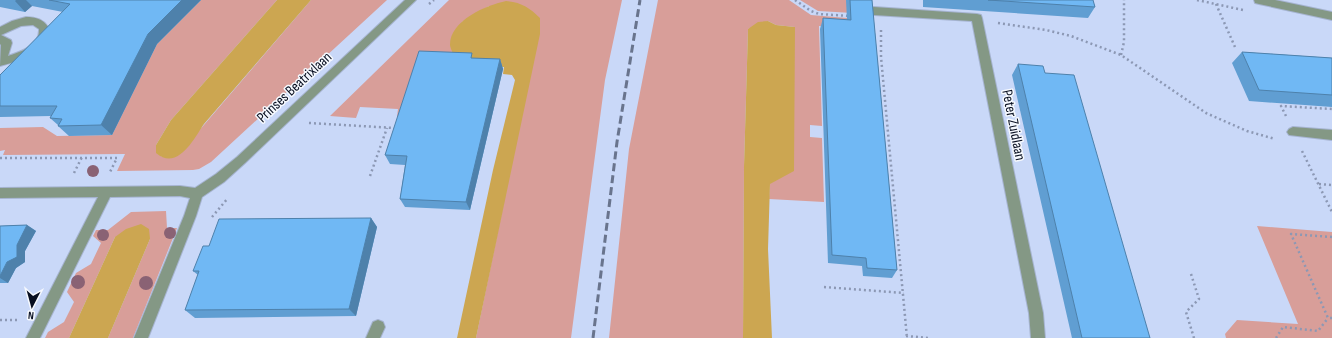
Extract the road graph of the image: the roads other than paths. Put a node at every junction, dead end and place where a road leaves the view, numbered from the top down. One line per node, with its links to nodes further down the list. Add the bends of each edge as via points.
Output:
1 (411, 0): 12 (street, Prinses Beatrixlaan, via 241,160)
2 (1259, 0): 4 (street)
3 (874, 11): 15 (street, Peter Zuidlaan, via 977,18 1036,312)
4 (1332, 16)
5 (0, 32): 7 (street, via 15,23 28,21 38,22 44,27 45,33 36,47 17,57)
6 (0, 39): 7 (street, via 7,42)
7 (0, 60)
8 (1293, 132): 9 (street)
9 (1332, 135)
10 (103, 192): 11 (street); 12 (street, via 180,191); 13 (street)
11 (0, 193)
12 (197, 194): 14 (street)
13 (33, 338)
14 (141, 338)
15 (1038, 338)

